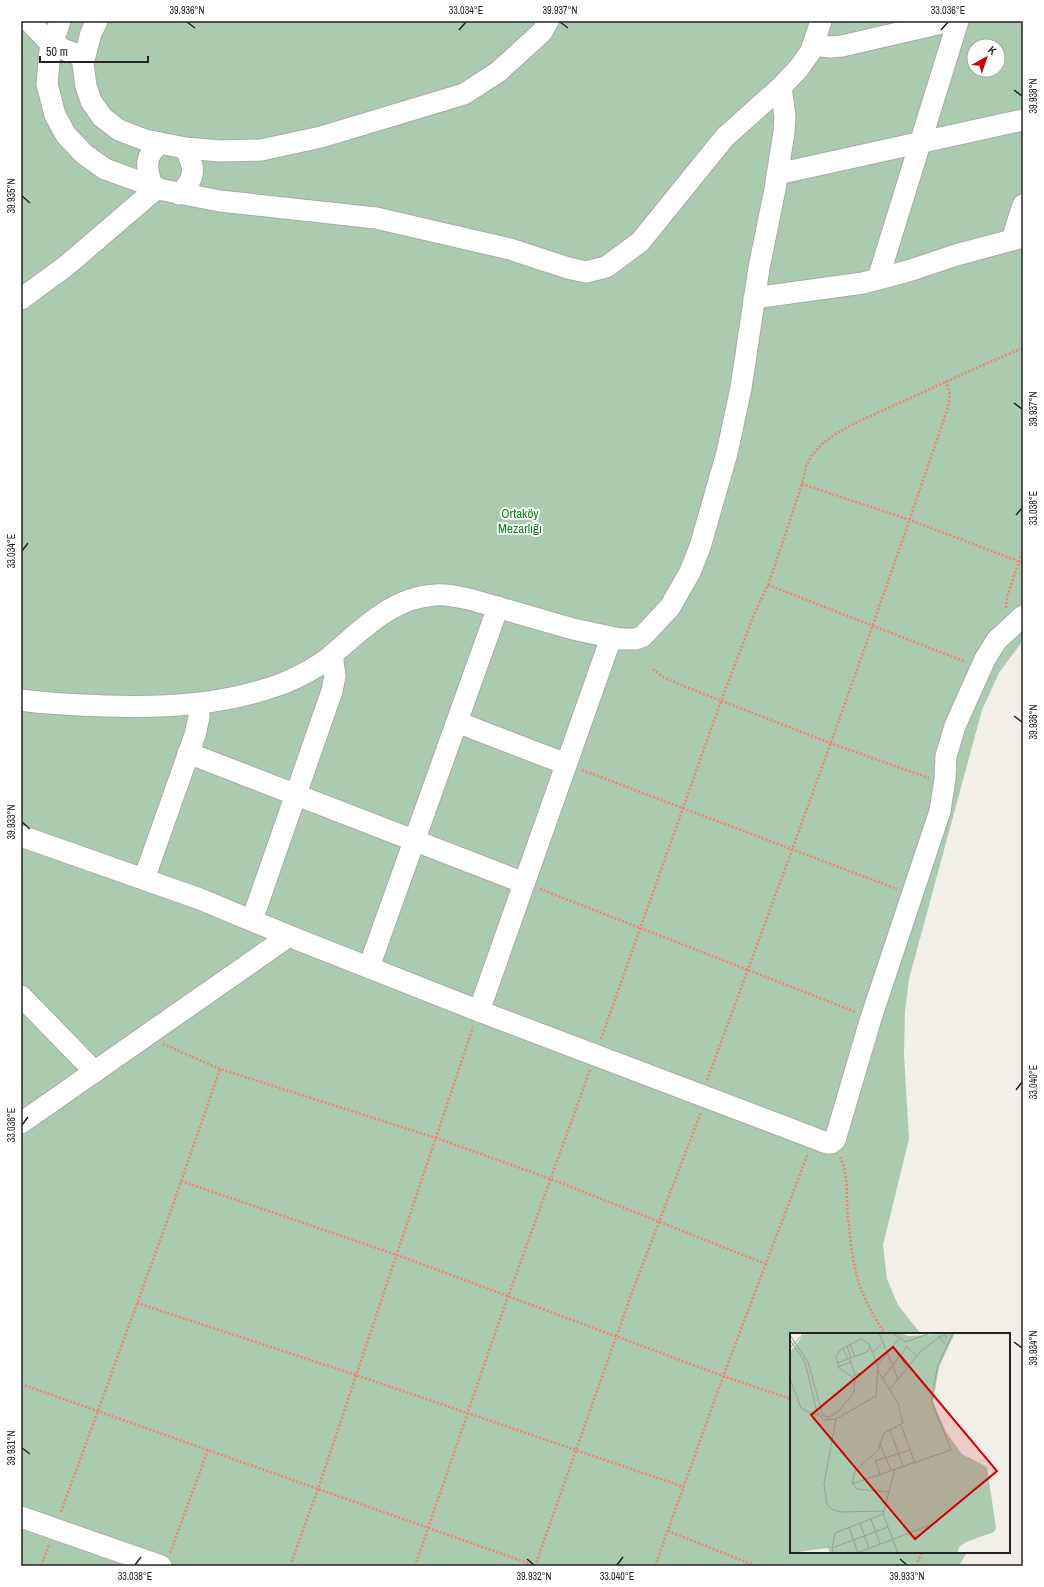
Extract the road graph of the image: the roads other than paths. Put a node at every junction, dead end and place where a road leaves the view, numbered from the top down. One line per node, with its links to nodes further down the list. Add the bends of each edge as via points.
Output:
1 (29, 21): 8 (street)
2 (60, 21): 8 (street)
3 (97, 21): 10 (street)
4 (548, 21): 15 (street, via 542,32 498,72 464,94 321,137 261,150 220,151)
5 (821, 21): 9 (street)
6 (950, 21): 9 (street, via 831,48)
7 (958, 21): 13 (street)
8 (52, 45): 10 (street); 17 (street, via 47,84 55,115 66,135 84,154 105,169)
9 (813, 45): 11 (street, via 799,68)
10 (84, 57): 14 (street, via 86,86 91,102 102,117 119,130)
11 (781, 87): 16 (street, via 785,117); 18 (street, via 725,137 640,242 606,267 586,272 510,249 376,218 220,202)
12 (1023, 120): 13 (street)
13 (922, 142): 16 (street); 21 (street)
14 (160, 143): 15 (street); 17 (street, via 152,149 149,157 148,170)
15 (185, 148): 18 (street, via 192,160 192,173 188,185)
16 (777, 174): 22 (street)
17 (154, 187): 18 (street); 23 (street, via 66,266)
18 (179, 194)
19 (1023, 205): 20 (street)
20 (1017, 239): 21 (street)
21 (878, 279): 22 (street)
22 (754, 298): 26 (street, via 741,388 727,453 700,547 690,572 670,607 644,636 636,640)
23 (21, 299)
24 (498, 607): 26 (street); 27 (street, via 451,596 416,598 384,612); 30 (street)
25 (1023, 616): 42 (street, via 997,640 954,726 946,756 940,811 871,1018 835,1140 822,1140)
26 (611, 638): 32 (street)
27 (332, 655): 29 (street, via 307,672 283,683 228,699); 33 (street, via 335,676 332,691)
28 (21, 700): 29 (street, via 149,707)
29 (200, 704): 31 (street, via 198,725)
30 (457, 722): 32 (street); 35 (street)
31 (188, 753): 33 (street); 36 (street)
32 (566, 764): 37 (street)
33 (296, 795): 35 (street); 38 (street)
34 (21, 836): 36 (street)
35 (415, 840): 37 (street); 40 (street)
36 (144, 880): 38 (street, via 200,898)
37 (524, 882): 42 (street)
38 (252, 920): 39 (street)
39 (289, 936): 40 (street); 43 (street)
40 (369, 967): 42 (street)
41 (21, 996): 43 (street)
42 (479, 1011)
43 (95, 1072): 44 (street)
44 (21, 1123)
45 (21, 1517): 46 (street)
46 (165, 1562)

